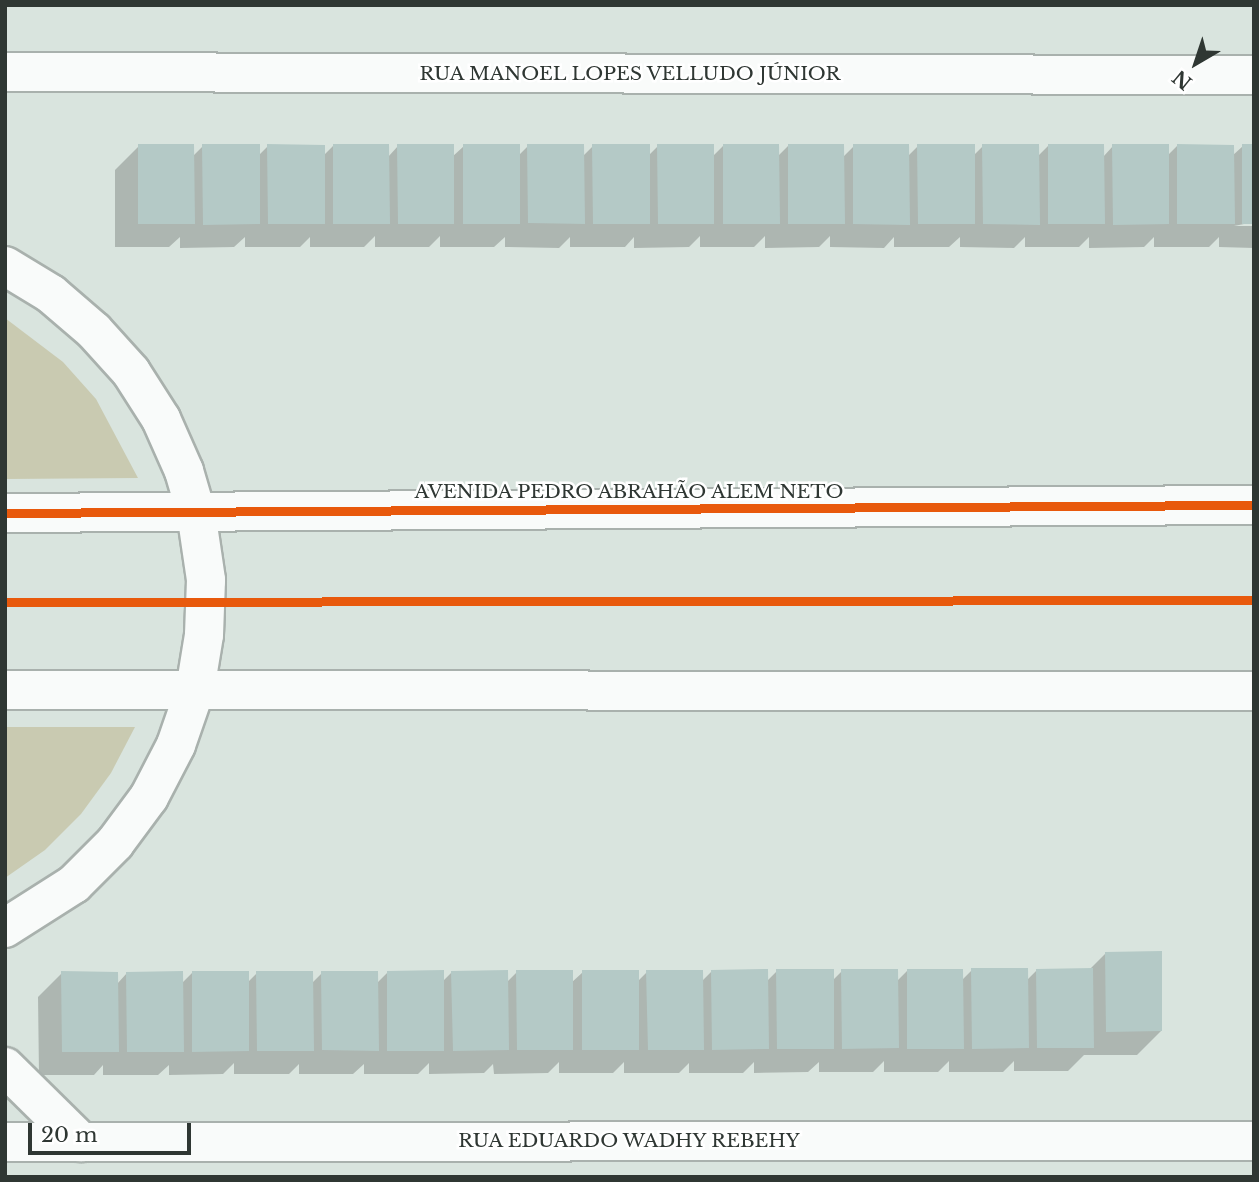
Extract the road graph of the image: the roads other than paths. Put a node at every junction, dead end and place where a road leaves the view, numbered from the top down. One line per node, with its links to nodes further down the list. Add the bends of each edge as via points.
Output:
1 (5, 72): 2 (street, RUA MANOEL LOPES VELLUDO JÚNIOR)
2 (1254, 75)
3 (5, 265): 5 (street, via 51,294 94,331 131,372 161,419)
4 (1254, 505): 5 (street, AVENIDA PEDRO ABRAHÃO ALEM NETO)
5 (197, 512): 6 (street, AVENIDA PEDRO ABRAHÃO ALEM NETO); 8 (street, via 206,580)
6 (5, 513)
7 (5, 690): 8 (street)
8 (195, 690): 9 (street); 10 (street, via 176,746 155,787 115,843 74,884)
9 (1254, 691)
10 (5, 928)
11 (5, 1067): 14 (street)
12 (1254, 1141): 14 (street, RUA EDUARDO WADHY REBEHY)
13 (5, 1142): 14 (street, RUA EDUARDO WADHY REBEHY)
14 (81, 1142)

